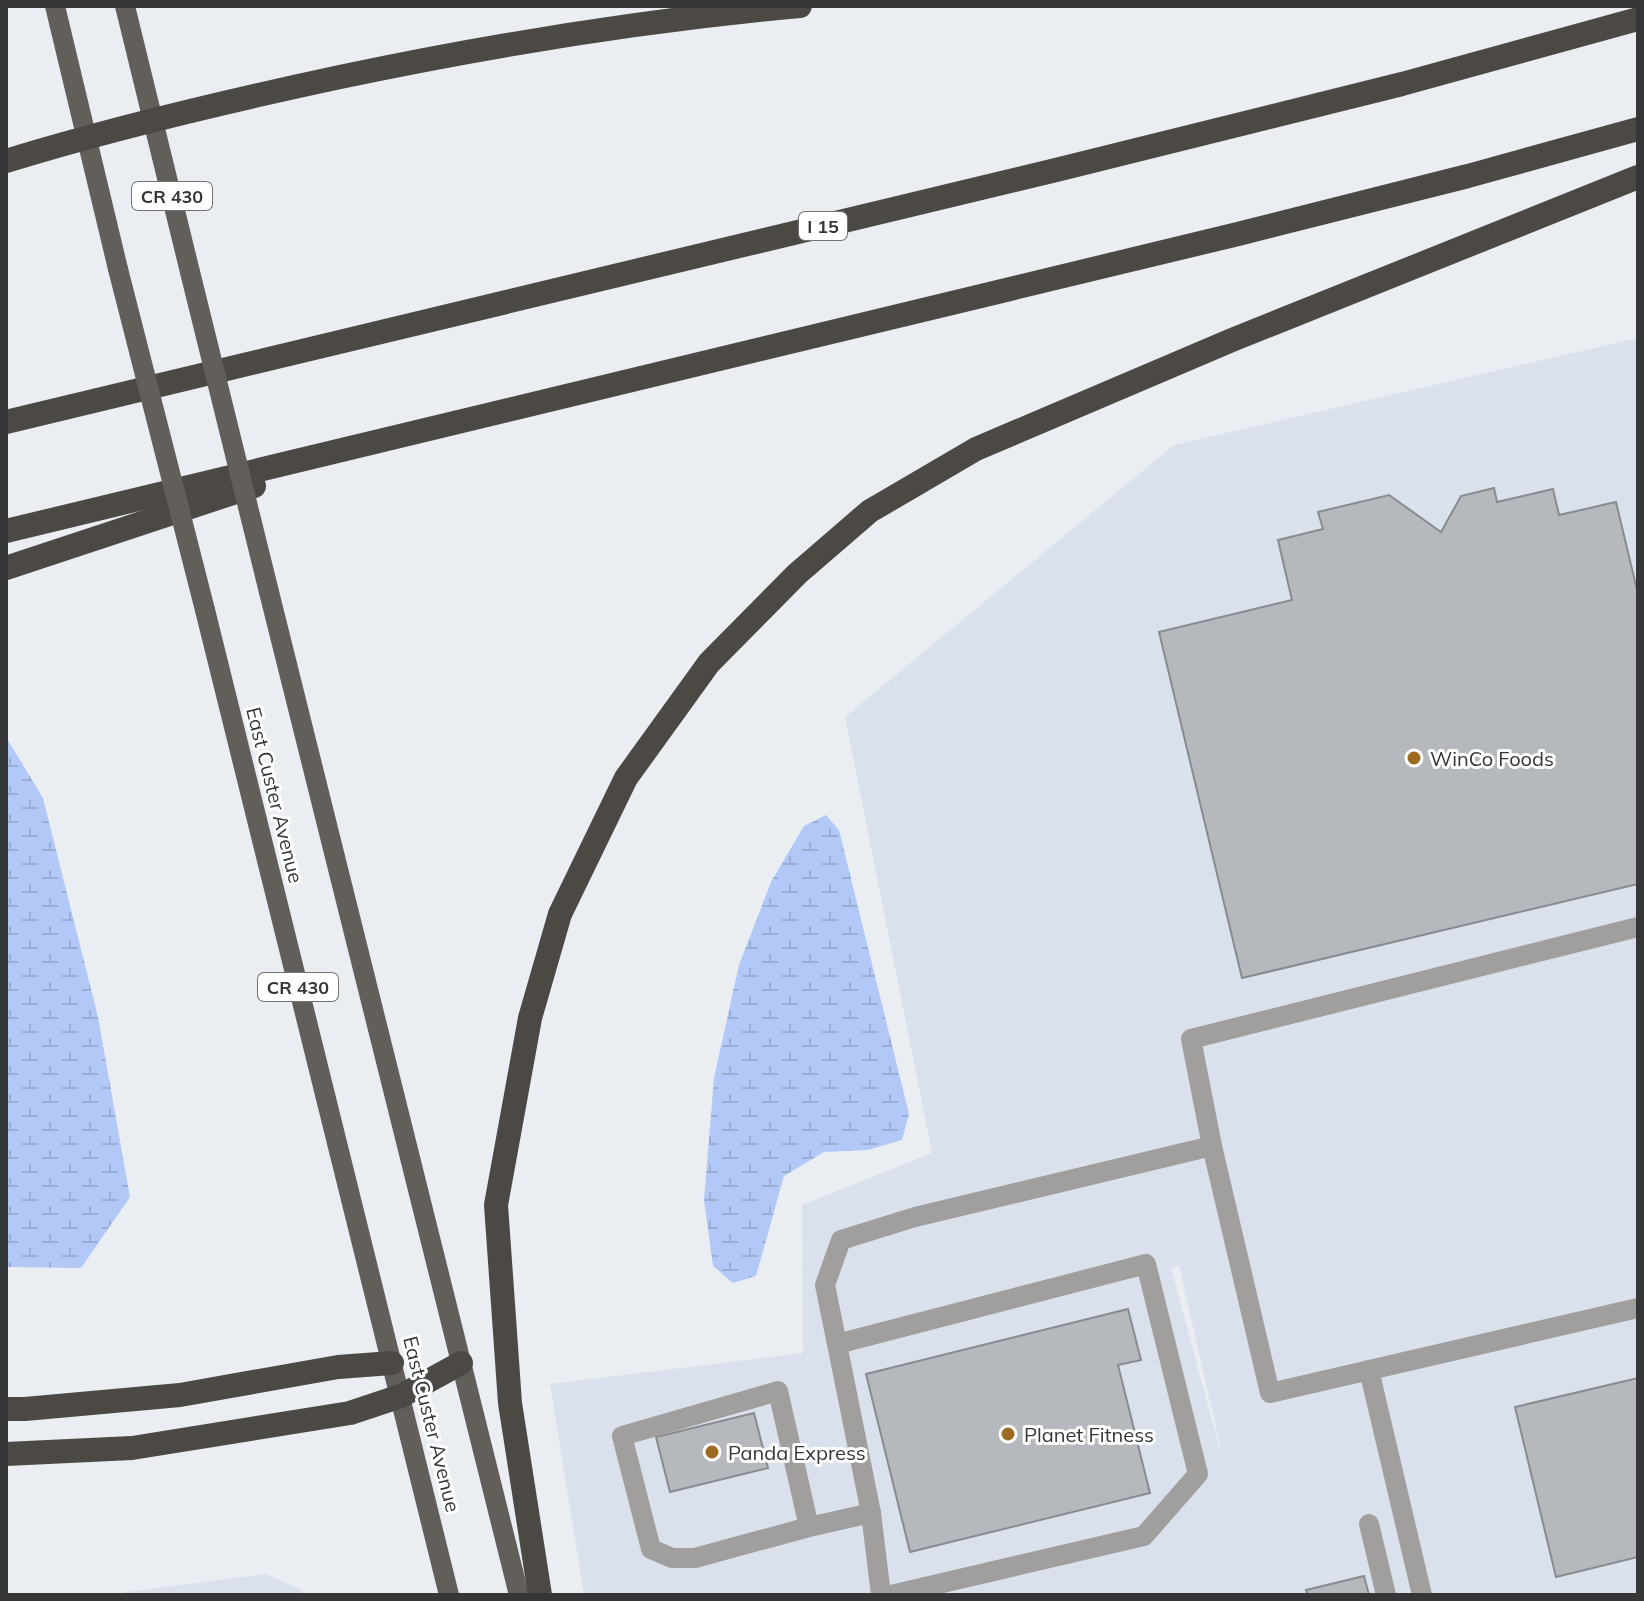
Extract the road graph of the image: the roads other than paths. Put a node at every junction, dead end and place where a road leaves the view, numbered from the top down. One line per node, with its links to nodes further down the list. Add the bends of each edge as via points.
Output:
1 (55, 6): 7 (main road, East Custer Avenue / CR 430)
2 (125, 6): 5 (main road, CR 430)
3 (800, 6): 5 (highway, via 583,32 427,59)
4 (1638, 19): 10 (highway, I 15, via 1142,149)
5 (154, 119): 7 (highway); 19 (main road, CR 430, bridge)
6 (1638, 129): 11 (highway, via 1296,220)
7 (87, 139): 8 (highway); 18 (main road, East Custer Avenue / CR 430, bridge)
8 (6, 161)
9 (1638, 177): 29 (highway, via 976,449 870,511 797,574 709,663 626,778 560,914 530,1018 501,1174 496,1205 510,1403)
10 (6, 422)
11 (431, 429): 12 (highway); 13 (highway)
12 (6, 531)
13 (6, 568)
14 (1638, 927): 15 (lane, via 1191,1039)
15 (1212, 1146): 17 (lane, via 915,1217 841,1240 825,1285); 20 (lane, via 1270,1393)
16 (1638, 1308): 20 (lane)
17 (837, 1344): 24 (lane); 31 (lane, via 1146,1264 1198,1474 1144,1536)
18 (392, 1363): 21 (main road, East Custer Avenue / CR 430); 22 (highway, via 338,1367 180,1395)
19 (461, 1363): 21 (highway); 28 (main road, CR 430)
20 (1369, 1370): 33 (lane)
21 (401, 1396): 23 (highway, via 350,1413 132,1448); 27 (main road, East Custer Avenue / CR 430)
22 (6, 1409)
23 (6, 1454)
24 (871, 1513): 26 (lane); 30 (lane)
25 (1369, 1524): 32 (lane)
26 (809, 1527): 26 (lane, via 695,1558 672,1558 651,1549 622,1436 778,1391)
27 (449, 1595)
28 (519, 1595)
29 (540, 1595)
30 (881, 1595)
31 (891, 1595)
32 (1386, 1595)
33 (1422, 1595)

